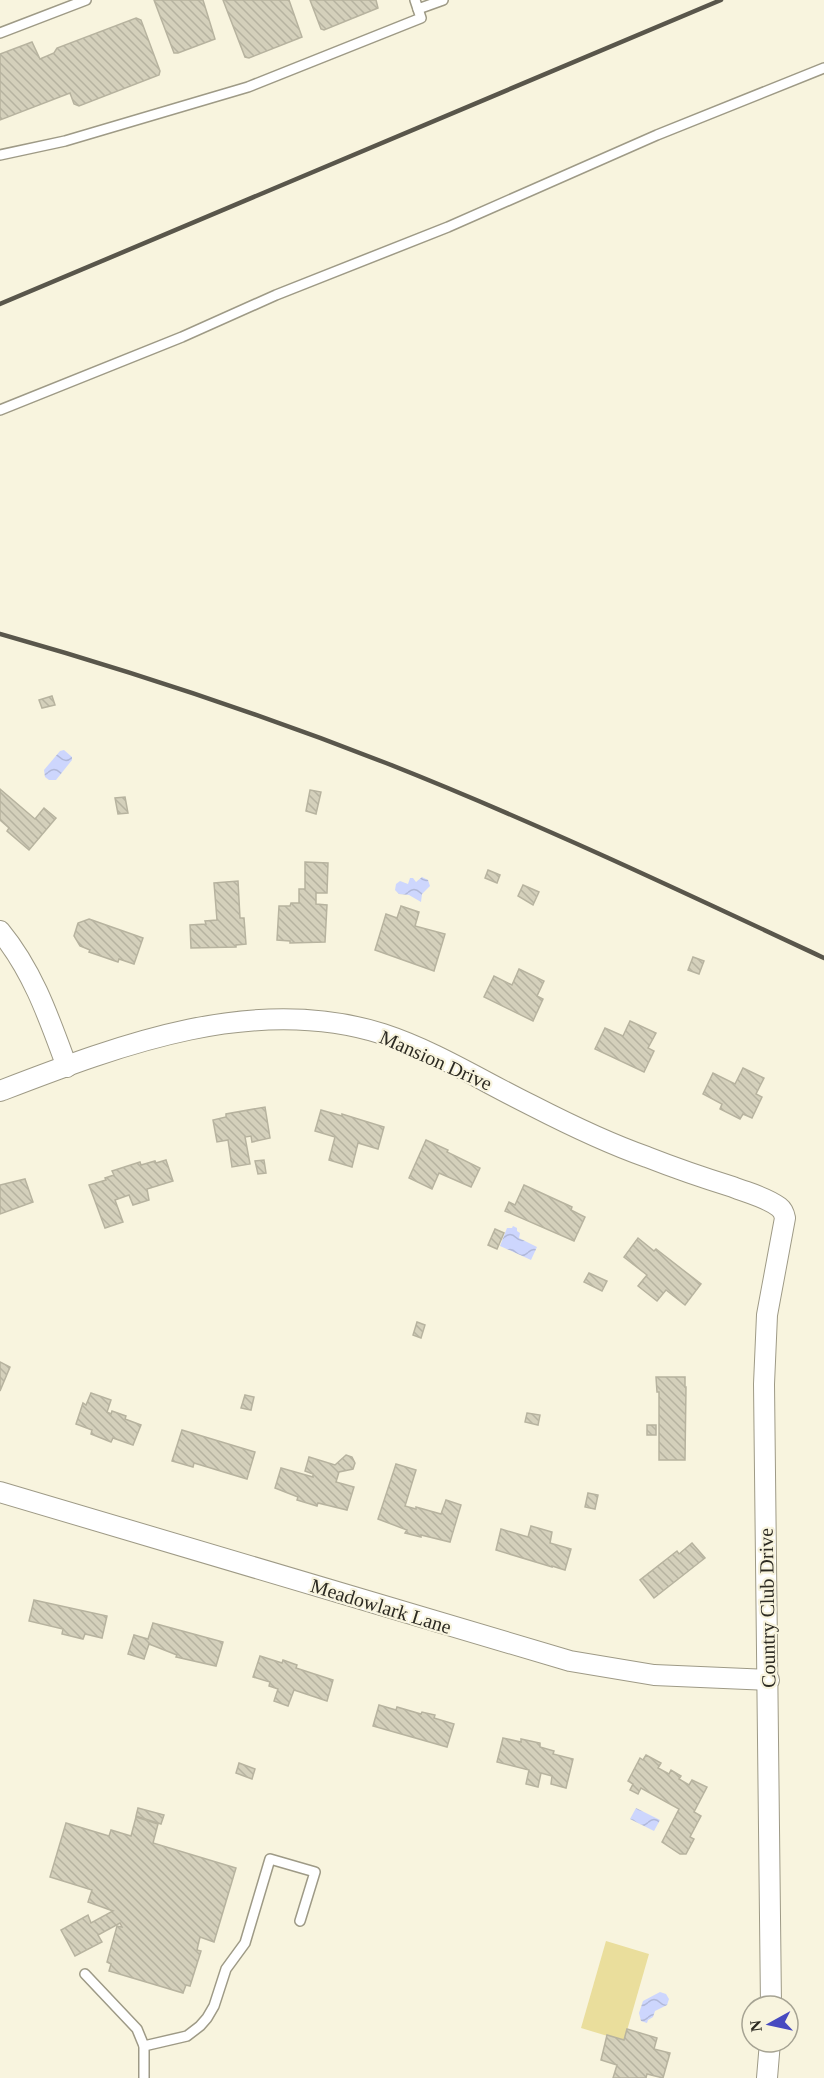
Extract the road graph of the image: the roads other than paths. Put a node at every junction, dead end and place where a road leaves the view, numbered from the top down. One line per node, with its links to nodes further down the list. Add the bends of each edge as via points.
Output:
1 (86, 0): 4 (lane)
2 (443, 0): 3 (lane)
3 (416, 5): 6 (lane, via 421,18 248,87 65,141)
4 (0, 33)
5 (824, 68): 7 (lane)
6 (0, 155)
7 (0, 410)
8 (0, 931): 9 (street, via 35,984)
9 (67, 1067): 10 (street, Mansion Drive); 11 (street, Mansion Drive, via 163,1036 248,1019 314,1021 363,1029 416,1047 618,1146 757,1196)
10 (0, 1091)
11 (784, 1213): 13 (street, Country Club Drive, via 765,1346)
12 (0, 1492): 13 (street, Meadowlark Lane, via 570,1661 654,1675)
13 (769, 1680): 16 (street, Country Club Drive)
14 (300, 1921): 17 (lane, via 315,1872 270,1859 246,1942 226,1969 207,2018 187,2036)
15 (85, 1974): 17 (lane, via 127,2017)
16 (771, 1994)
17 (144, 2046): 19 (lane)
18 (769, 2054): 20 (street)
19 (144, 2078)
20 (767, 2078)

